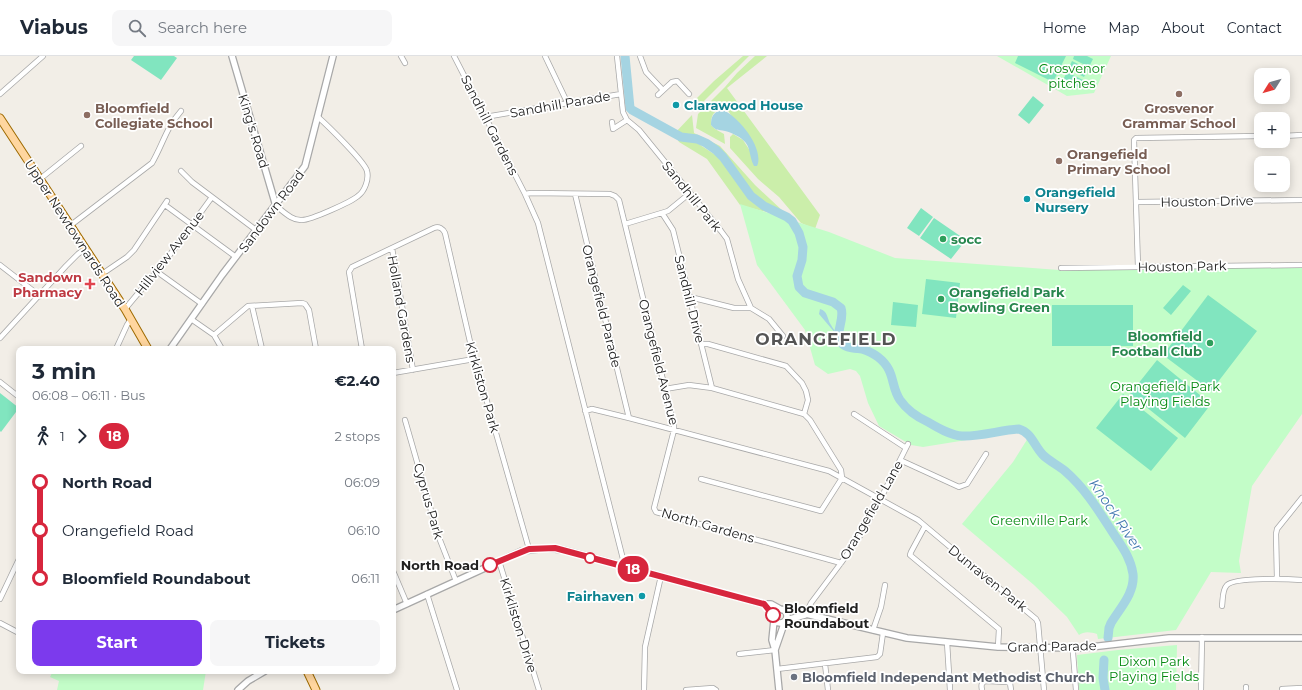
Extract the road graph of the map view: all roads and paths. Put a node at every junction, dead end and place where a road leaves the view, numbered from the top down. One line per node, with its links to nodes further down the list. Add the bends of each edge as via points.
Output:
1 (43, 56): 11 (street)
2 (232, 56): 34 (street, King's Road)
3 (333, 56): 17 (street, Sandown Road)
4 (401, 56): 9 (street)
5 (454, 56): 18 (street, Sandhill Gardens)
6 (545, 56): 15 (street)
7 (617, 56): 12 (street, Sandhill Parade)
8 (640, 56): 10 (street, via 646,72)
9 (405, 63)
10 (663, 90): 13 (street, via 677,81); 14 (street)
11 (0, 94)
12 (620, 94): 15 (street, Sandhill Parade); 19 (street)
13 (689, 94)
14 (658, 95)
15 (567, 102): 18 (street, Sandhill Parade)
16 (181, 111): 37 (street, via 165,134 152,163)
17 (318, 117): 34 (street, Sandown Road, via 305,166); 34 (street, via 359,160 367,171 368,182 359,196 314,218 298,220)
18 (485, 117): 29 (street, Sandhill Gardens)
19 (627, 120): 21 (street, via 613,129); 28 (street, Sandhill Park, via 639,130)
20 (1, 121): 27 (main road, Upper Newtownards Road)
21 (612, 122)
22 (1302, 135): 24 (street)
23 (1254, 136): 33 (street, via 1136,138 1134,140)
24 (1290, 136)
25 (81, 146): 27 (street)
26 (181, 171): 31 (street)
27 (40, 179): 37 (main road, Upper Newtownards Road)
28 (690, 193): 35 (street); 54 (street, Sandhill Park, via 727,239 738,279)
29 (525, 194): 30 (street, Orangefield Avenue); 75 (street, Sandhill Gardens, via 543,239)
30 (575, 194): 36 (street, Orangefield Avenue, via 616,196); 78 (street, Orangefield Parade)
31 (212, 197): 38 (street, Hillview Avenue); 39 (street)
32 (1302, 200): 33 (street, Houston Drive)
33 (1137, 202): 45 (street)
34 (276, 206): 39 (street, Sandown Road)
35 (662, 213): 36 (street); 50 (street, Sandhill Drive, via 673,230)
36 (625, 224): 73 (street, Orangefield Avenue)
37 (71, 225): 40 (main road, Upper Newtownards Road)
38 (192, 225): 42 (street); 47 (street, Hillview Avenue); 48 (street, via 166,203 134,250)
39 (256, 230): 42 (street, Sandown Road)
40 (86, 248): 48 (main road, Upper Newtownards Road); 49 (street)
41 (392, 248): 67 (street, via 352,267 349,272); 68 (street, Kirkliston Park, via 438,227 443,230); 69 (street, Holland Gardens)
42 (236, 257): 51 (street, Sandown Road)
43 (0, 264): 49 (street)
44 (1302, 265): 45 (street, Houston Park)
45 (1138, 267): 46 (street, Houston Park)
46 (1061, 268)
47 (156, 271): 51 (street); 53 (street, Hillview Avenue)
48 (102, 274): 53 (main road, Upper Newtownards Road)
49 (40, 296): 59 (street)
50 (690, 297): 54 (street, via 734,308); 60 (street, Sandhill Drive)
51 (202, 304): 56 (street, Sandown Road)
52 (252, 306): 57 (street, via 245,308); 65 (street); 66 (street, via 298,302 305,304 309,310)
53 (125, 308): 55 (main road, Upper Newtownards Road)
54 (751, 308): 58 (street, via 769,319)
55 (131, 319): 61 (street); 62 (main road, Upper Newtownards Road)
56 (191, 319): 57 (street); 63 (street, Sandown Road)
57 (214, 335): 64 (street)
58 (783, 336)
59 (0, 338)
60 (701, 344): 72 (street, Sandhill Drive); 76 (street, via 786,366 806,391 808,400)
61 (117, 346)
62 (146, 346)
63 (172, 346)
64 (220, 346)
65 (261, 346)
66 (315, 346)
67 (361, 346)
68 (474, 359): 69 (street); 88 (street, Kirkliston Park)
69 (413, 370): 70 (street)
70 (396, 373)
71 (0, 382): 74 (street)
72 (712, 388): 73 (street, via 689,384); 76 (street)
73 (665, 389): 80 (street, Orangefield Avenue)
74 (16, 395)
75 (585, 411): 78 (street, via 592,409); 92 (street, Sandhill Gardens)
76 (804, 414): 83 (street, via 841,470)
77 (854, 414): 82 (street, Orangefield Lane, via 907,446)
78 (629, 418): 80 (street)
79 (405, 420): 97 (street, Cyprus Park, via 438,535)
80 (674, 430): 83 (street, Orangefield Avenue, via 829,471); 90 (street, North Gardens, via 654,508 656,512)
81 (986, 454): 82 (street, via 967,484 960,487)
82 (900, 460): 86 (street, Orangefield Lane)
83 (842, 478): 84 (street, via 821,511); 86 (street, Orangefield Avenue)
84 (701, 479)
85 (1302, 498): 95 (street, via 1277,529)
86 (880, 500): 87 (street, Dunraven Park); 90 (street, Orangefield Lane)
87 (925, 526): 118 (street, via 910,555 999,629); 119 (street, Dunraven Park, via 1034,616 1038,623)
88 (529, 549): 89 (street); 92 (street, via 564,550)
89 (500, 561): 97 (street); 132 (street, Kirkliston Drive)
90 (841, 563): 108 (street, Orangefield Lane, via 811,603)
91 (16, 565): 100 (street)
92 (625, 567): 93 (street)
93 (661, 576): 104 (street); 133 (street, via 645,647)
94 (396, 578): 103 (street)
95 (1277, 579): 96 (street); 101 (street, via 1230,583 1223,592)
96 (1302, 580)
97 (456, 581): 99 (street)
98 (885, 585): 112 (street)
99 (427, 594): 103 (street); 131 (street)
100 (0, 599)
101 (1223, 600): 102 (street); 105 (street)
102 (1229, 602)
103 (407, 604): 106 (street)
104 (764, 604): 107 (street); 109 (street)
105 (1222, 606)
106 (396, 609)
107 (782, 609): 108 (street, Grand Parade); 109 (street, via 776,610); 110 (street, via 787,613)
108 (806, 614): 110 (street); 112 (street, Grand Parade)
109 (773, 617): 110 (street, via 779,624); 121 (street, via 772,640)
110 (786, 621): 121 (street)
111 (0, 623): 113 (street)
112 (873, 630): 114 (street, Grand Parade)
113 (16, 631)
114 (883, 633): 117 (street, Grand Parade); 123 (street, via 878,657)
115 (1202, 637): 116 (street, Grand Parade); 120 (street, Grand Parade); 143 (street)
116 (1302, 638)
117 (948, 642): 118 (street, Grand Parade); 138 (street)
118 (998, 647): 119 (street, Grand Parade)
119 (1040, 648): 120 (street, Grand Parade); 141 (street, Dunraven Park)
120 (1072, 648): 142 (street)
121 (775, 650): 122 (street); 124 (street)
122 (739, 654)
123 (825, 664): 124 (street); 137 (street)
124 (777, 670): 136 (street)
125 (260, 674): 129 (street)
126 (308, 674): 130 (main road)
127 (1281, 688): 128 (street)
128 (1302, 688)
129 (238, 690)
130 (316, 690)
131 (457, 690)
132 (539, 690)
133 (644, 690)
134 (686, 690): 135 (street)
135 (716, 690)
136 (779, 690)
137 (828, 690)
138 (950, 690)
139 (982, 690): 140 (street, via 981,685 986,681 1010,683)
140 (1011, 690)
141 (1044, 690)
142 (1076, 690)
143 (1201, 690)

